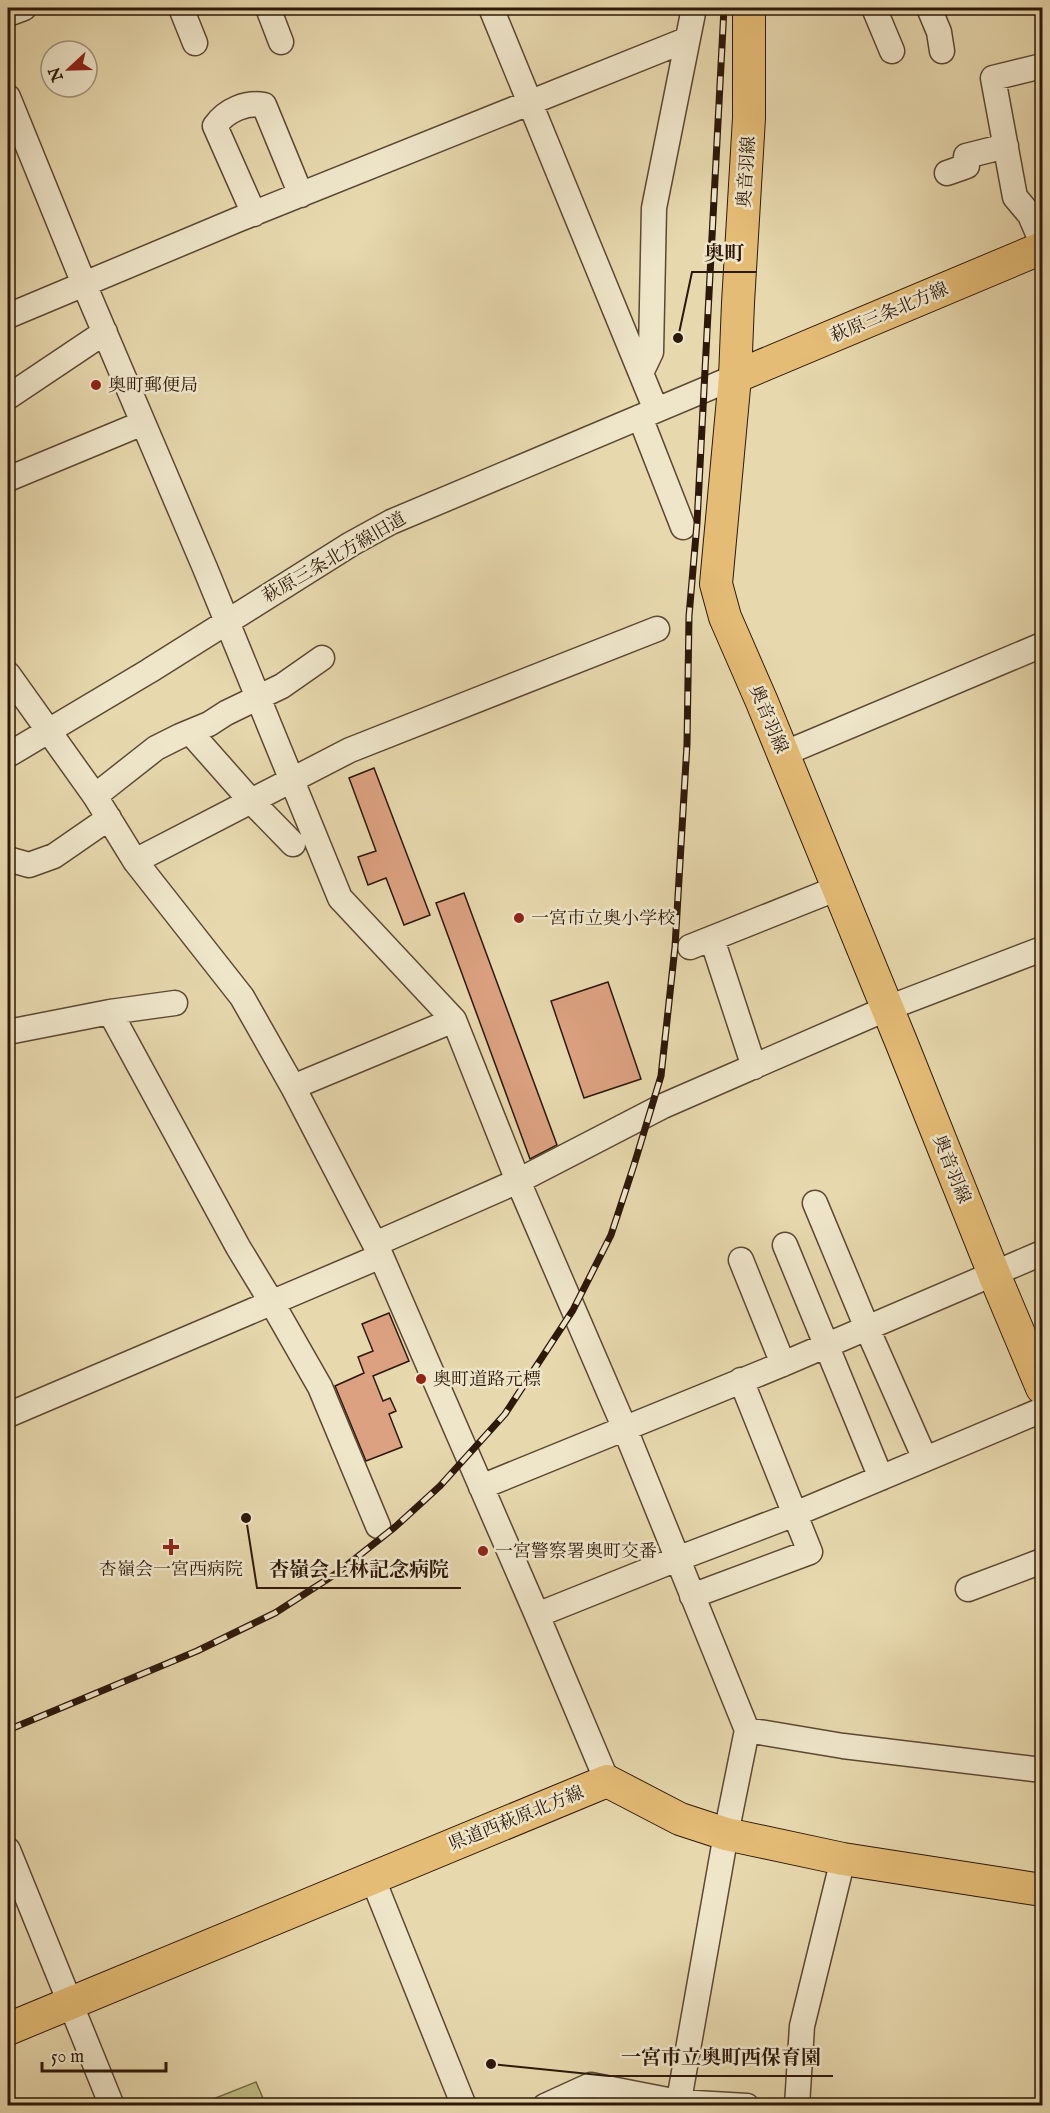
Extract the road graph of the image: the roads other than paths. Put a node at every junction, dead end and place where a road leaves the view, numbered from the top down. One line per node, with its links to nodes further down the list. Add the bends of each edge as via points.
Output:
1 (24, 8): 9 (street)
2 (181, 8): 12 (street)
3 (268, 8): 11 (street)
4 (491, 8): 17 (street)
5 (694, 8): 10 (street)
6 (874, 8): 13 (street)
7 (929, 8): 14 (street)
8 (752, 9): 28 (main road, 奥音羽線)
9 (8, 14)
10 (686, 40): 17 (street); 27 (street, via 654,208 651,352)
11 (281, 42)
12 (195, 43)
13 (892, 51)
14 (942, 51)
15 (1042, 66): 19 (street, via 993,78)
16 (8, 97): 18 (street)
17 (528, 102): 21 (street); 27 (street)
18 (14, 133): 24 (street)
19 (1006, 146): 20 (street, via 966,156 967,166); 23 (street, via 1016,197 1030,216)
20 (947, 173)
21 (301, 195): 22 (street); 22 (street, via 264,105 252,103 222,115 215,126)
22 (254, 214): 24 (street)
23 (1042, 246): 28 (main road, 萩原三条北方線)
24 (84, 285): 25 (street); 26 (street)
25 (8, 316)
26 (105, 332): 29 (street); 31 (street)
27 (641, 373): 30 (street)
28 (735, 377): 30 (street, 萩原三条北方線旧道); 42 (main road, 奥音羽線, via 716,584 725,617)
29 (8, 397)
30 (648, 414): 33 (street); 34 (street, 萩原三条北方線旧道, via 391,522)
31 (143, 423): 32 (street); 34 (street)
32 (8, 479)
33 (683, 526)
34 (227, 622): 39 (street); 40 (street, 萩原三条北方線旧道)
35 (657, 629): 44 (street, via 350,750)
36 (1042, 645): 42 (street)
37 (322, 658): 39 (street, via 282,686)
38 (8, 675): 40 (street)
39 (258, 696): 41 (street); 44 (street)
40 (49, 731): 43 (street, 萩原三条北方線旧道); 45 (street)
41 (190, 732): 45 (street, via 156,748); 46 (street)
42 (783, 754): 51 (main road, 奥音羽線)
43 (8, 755)
44 (292, 779): 46 (street); 56 (street, via 340,898)
45 (95, 796): 47 (street)
46 (252, 802): 48 (street); 50 (street)
47 (109, 818): 49 (street, via 54,856 29,865); 50 (street)
48 (293, 844)
49 (8, 859)
50 (135, 861): 59 (street, via 242,998)
51 (838, 888): 54 (main road, 奥音羽線); 58 (street, via 701,943)
52 (1042, 949): 54 (street)
53 (175, 1003): 55 (street)
54 (888, 1008): 58 (street); 66 (main road, 奥音羽線)
55 (110, 1012): 57 (street); 67 (street)
56 (453, 1020): 59 (street); 60 (street)
57 (8, 1032)
58 (754, 1067): 60 (street, via 663,1106)
59 (293, 1087): 63 (street)
60 (518, 1181): 63 (street); 75 (street)
61 (815, 1203): 68 (street)
62 (785, 1245): 69 (street)
63 (378, 1250): 67 (street); 78 (street)
64 (1042, 1253): 66 (street)
65 (741, 1260): 70 (street)
66 (994, 1274): 68 (street); 72 (main road, 奥音羽線)
67 (272, 1303): 74 (street); 80 (street, via 320,1387)
68 (867, 1328): 69 (street); 76 (street)
69 (825, 1345): 70 (street); 77 (street)
70 (783, 1364): 71 (street)
71 (741, 1380): 75 (street); 79 (street)
72 (1042, 1388)
73 (1042, 1410): 76 (street)
74 (8, 1415)
75 (625, 1429): 78 (street); 81 (street)
76 (925, 1459): 77 (street)
77 (881, 1478): 79 (street)
78 (481, 1487): 85 (street)
79 (795, 1514): 81 (street); 84 (street, via 810,1552)
80 (378, 1526)
81 (676, 1559): 84 (street); 85 (street)
82 (1042, 1561): 83 (street)
83 (968, 1589)
84 (692, 1596): 86 (street)
85 (537, 1615): 88 (street)
86 (747, 1730): 87 (street); 89 (street)
87 (1042, 1770)
88 (607, 1781): 89 (main road, 県道西萩原北方線, via 680,1818); 92 (main road, 県道西萩原北方線)
89 (726, 1834): 91 (main road, 県道西萩原北方線); 96 (street)
90 (8, 1850): 94 (street)
91 (843, 1858): 93 (main road, 県道西萩原北方線); 101 (street, via 802,2026)
92 (372, 1877): 94 (main road, 県道西萩原北方線); 98 (street)
93 (1042, 1890)
94 (70, 2003): 95 (main road, 県道西萩原北方線); 97 (street)
95 (8, 2029)
96 (678, 2104): 99 (street, via 591,2085); 100 (street)
97 (112, 2106)
98 (464, 2106)
99 (545, 2106)
100 (747, 2106)
101 (797, 2106)

